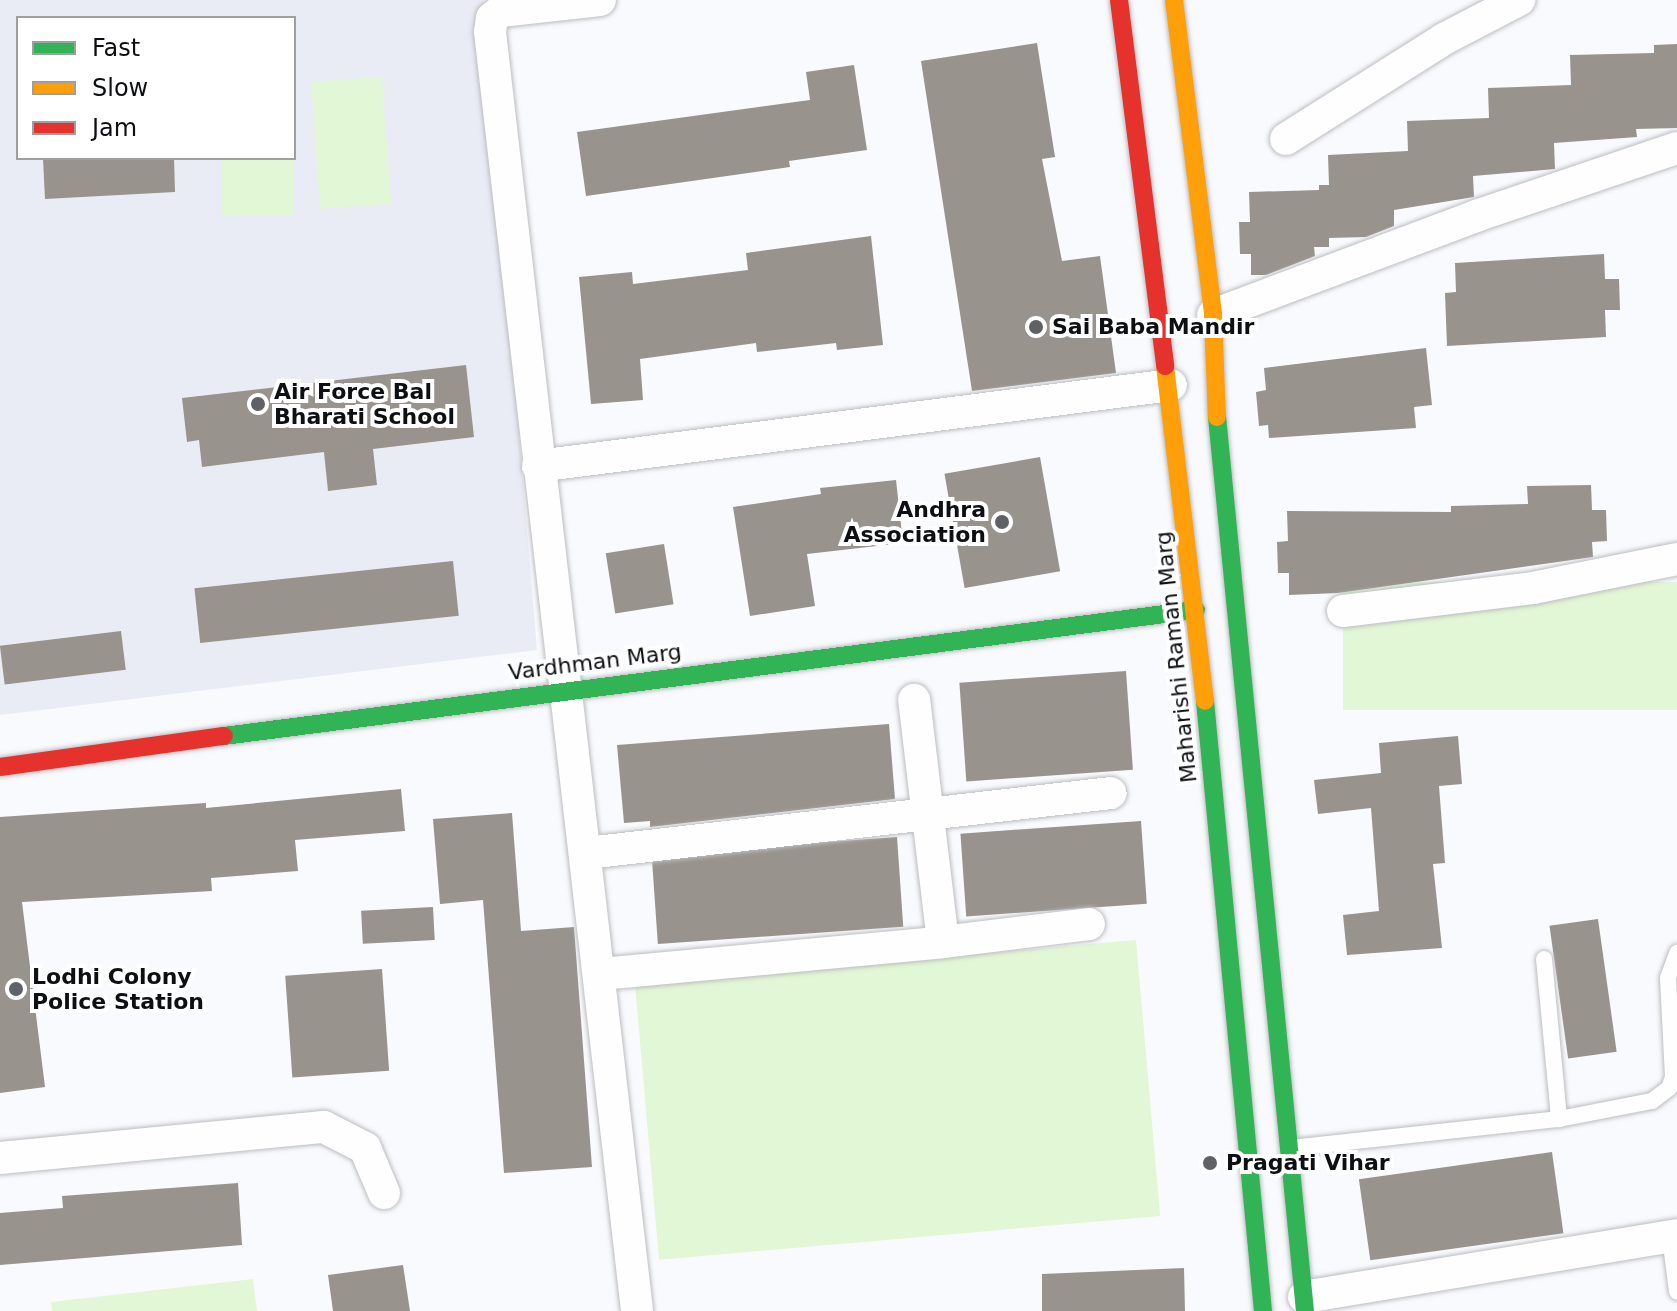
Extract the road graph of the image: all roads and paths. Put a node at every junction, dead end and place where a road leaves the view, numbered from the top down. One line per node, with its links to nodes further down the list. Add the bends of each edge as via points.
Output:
1 (600, 0): 9 (street, via 501,11 492,18 490,32)
2 (1119, 0): 8 (main road, Maharishi Raman Marg)
3 (1174, 0): 7 (main road)
4 (1519, 0): 5 (street, via 1444,39)
5 (1286, 139)
6 (1677, 148): 7 (street)
7 (1213, 315): 25 (main road, via 1217,412)
8 (1171, 385): 9 (street); 11 (main road, Maharishi Raman Marg)
9 (538, 466): 13 (street)
10 (1677, 559): 12 (street, via 1533,588)
11 (1196, 610): 13 (main road, Vardhman Marg); 32 (main road, Maharishi Raman Marg)
12 (1343, 611)
13 (562, 690): 15 (main road, Vardhman Marg); 18 (street)
14 (914, 700): 17 (street)
15 (0, 767)
16 (1111, 793): 17 (street)
17 (931, 814): 18 (street); 20 (street)
18 (587, 853): 23 (street)
19 (1089, 924): 20 (street)
20 (943, 942): 23 (street)
21 (1677, 953): 24 (lane, via 1668,978 1674,1065 1669,1088 1652,1101)
22 (1544, 959): 24 (lane)
23 (601, 974): 31 (street)
24 (1559, 1119): 25 (lane)
25 (1290, 1148): 30 (main road)
26 (0, 1158): 27 (street, via 324,1127 365,1148)
27 (384, 1193)
28 (1673, 1236): 29 (lane); 30 (street)
29 (1677, 1292)
30 (1304, 1304)
31 (637, 1311)
32 (1263, 1311)

